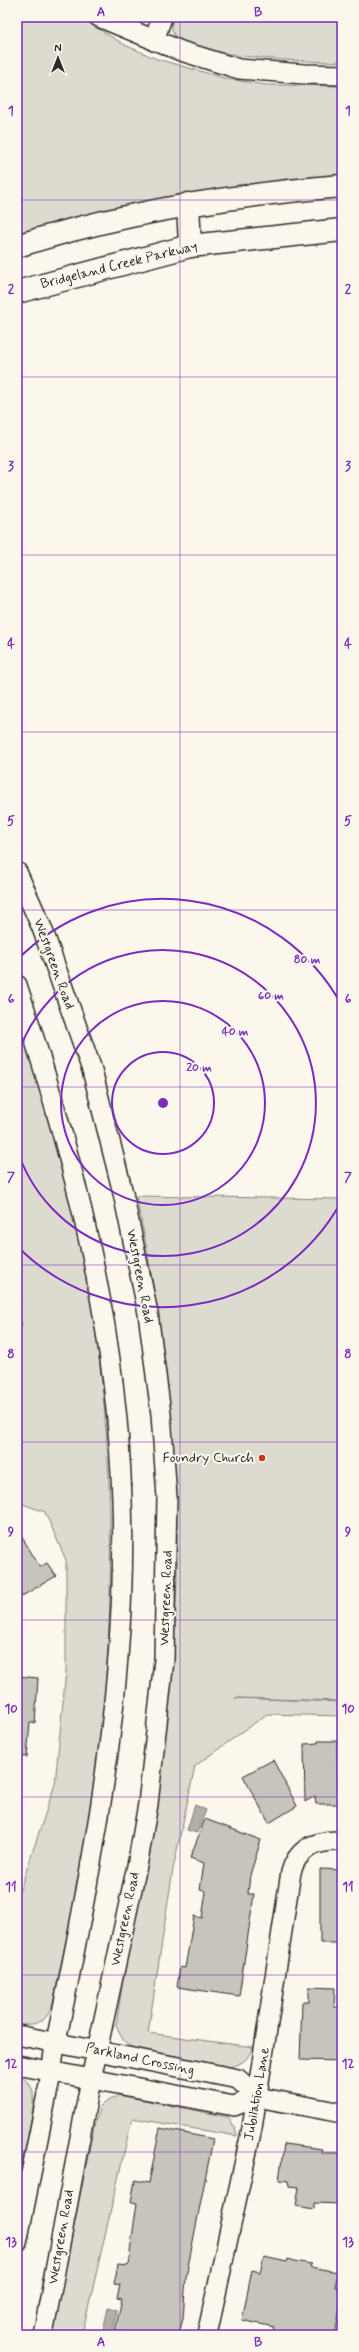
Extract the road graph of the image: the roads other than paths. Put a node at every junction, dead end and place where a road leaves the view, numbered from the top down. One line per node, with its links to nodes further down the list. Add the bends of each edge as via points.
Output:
1 (99, 17): 3 (street)
2 (162, 17): 3 (street)
3 (154, 41): 4 (street, via 238,69)
4 (342, 75)
5 (342, 186): 6 (main road)
6 (188, 204): 8 (main road, via 112,220); 9 (main road)
7 (342, 230): 9 (main road, Bridgeland Creek Parkway)
8 (17, 246)
9 (190, 246): 10 (main road, Bridgeland Creek Parkway)
10 (17, 292)
11 (17, 872): 16 (street, Westgreen Road, via 42,928 92,1070 123,1194 148,1313 161,1414 166,1489 167,1573 164,1660 156,1740 138,1861)
12 (17, 985): 15 (street, via 49,1083 82,1206 104,1320 116,1418 122,1499 119,1657 112,1734 94,1853)
13 (342, 1841): 20 (street, Jubilation Lane, via 328,1841 308,1846 294,1862)
14 (17, 2034): 15 (street, Parkland Crossing)
15 (56, 2041): 16 (street, Parkland Crossing); 18 (street)
16 (97, 2050): 19 (street, Westgreen Road); 20 (street, Parkland Crossing, via 238,2079)
17 (17, 2065): 18 (street, Parkland Crossing)
18 (52, 2072): 19 (street, Parkland Crossing); 22 (street)
19 (91, 2079): 20 (street, Parkland Crossing, via 234,2106); 23 (street, Westgreen Road)
20 (256, 2097): 21 (street); 24 (street, Jubilation Lane)
21 (342, 2113)
22 (17, 2242)
23 (43, 2335)
24 (207, 2335)

